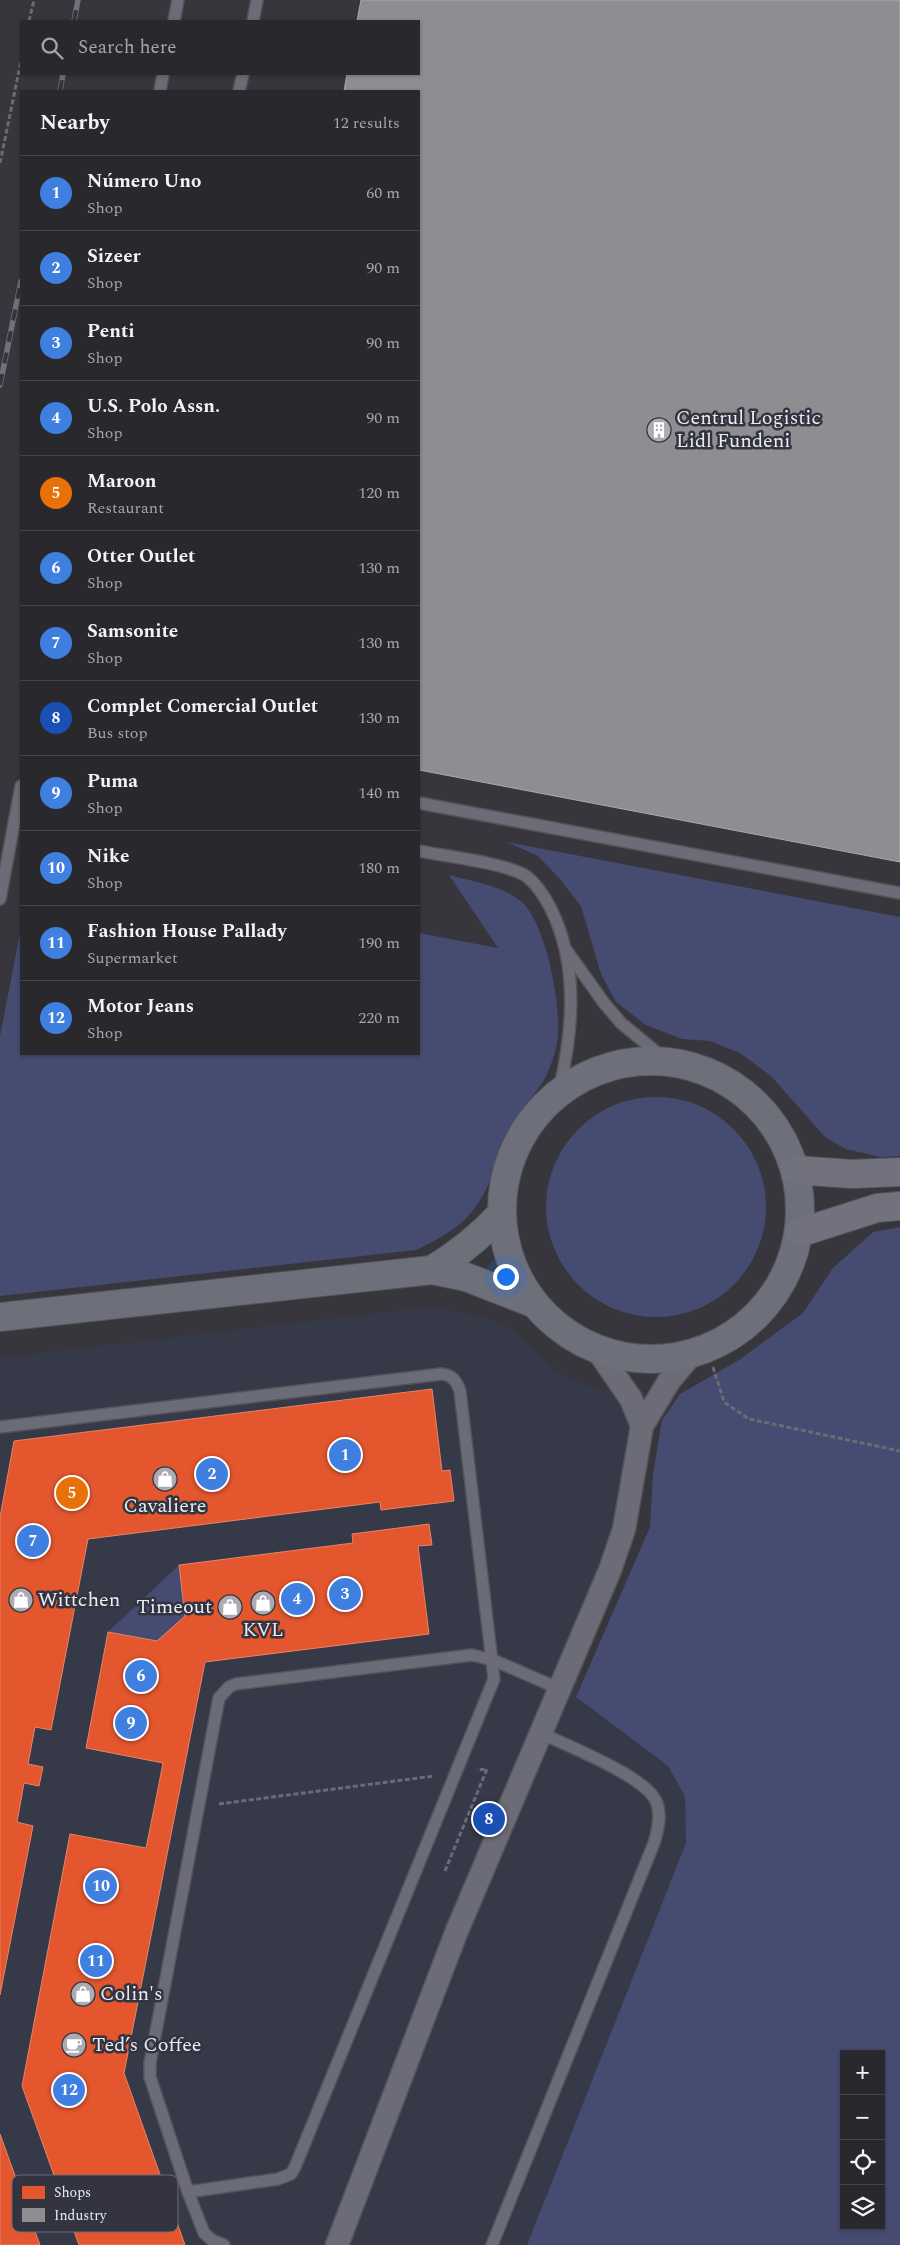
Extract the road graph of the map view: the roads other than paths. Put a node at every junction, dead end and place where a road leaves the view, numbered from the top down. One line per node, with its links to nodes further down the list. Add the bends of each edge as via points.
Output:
1 (178, 0): 3 (lane)
2 (257, 0): 4 (lane)
3 (174, 20)
4 (253, 20)
5 (163, 75): 7 (lane)
6 (243, 75): 8 (lane)
7 (160, 90)
8 (239, 90)
9 (20, 791): 13 (lane)
10 (420, 803): 12 (lane)
11 (420, 851): 14 (lane, via 505,868 526,876 543,894)
12 (900, 893)
13 (0, 899)
14 (566, 949): 15 (lane, via 621,1023); 16 (lane, via 571,1027)
15 (666, 1060): 16 (street, via 629,1061 592,1071); 17 (street, via 710,1072 748,1095 777,1129)
16 (559, 1091): 20 (street, via 534,1116 515,1145 504,1179)
17 (795, 1170): 18 (highway, via 852,1174); 21 (street, via 800,1201)
18 (900, 1172)
19 (900, 1206): 21 (highway, via 878,1208)
20 (500, 1214): 22 (street, via 484,1232); 23 (street, via 509,1261)
21 (799, 1233): 26 (street, via 788,1270 768,1303 741,1330)
22 (432, 1270): 23 (street, via 466,1277); 24 (street)
23 (533, 1303): 25 (street, via 551,1323 574,1340)
24 (0, 1317)
25 (598, 1351): 26 (street, via 645,1360); 27 (street, via 631,1399)
26 (699, 1352): 27 (street, via 669,1381)
27 (642, 1426): 30 (street, via 618,1551)
28 (0, 1427): 29 (lane, via 448,1375 454,1378 460,1391)
29 (493, 1660): 30 (lane); 32 (lane, via 494,1679 291,2174 278,2179); 32 (lane, via 472,1655 229,1686 219,1698 150,2070 152,2085)
30 (560, 1689): 31 (street)
31 (541, 1734): 34 (street, via 456,1932); 35 (lane, via 640,1782 656,1801 659,1815 654,1843)
32 (188, 2192): 33 (lane, via 204,2233)
33 (224, 2245)
34 (337, 2245)
35 (492, 2245)

